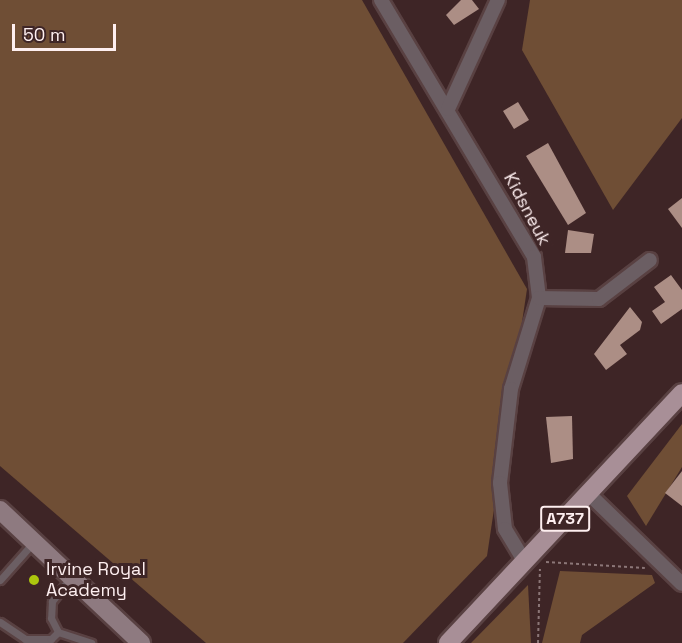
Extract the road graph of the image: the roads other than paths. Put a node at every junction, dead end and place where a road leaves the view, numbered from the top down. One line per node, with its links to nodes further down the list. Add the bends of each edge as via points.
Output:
1 (381, 0): 3 (street, Kidsneuk)
2 (498, 0): 3 (street)
3 (448, 109): 5 (street, Kidsneuk, via 522,230 534,257)
4 (650, 260): 5 (street, via 599,299)
5 (539, 298): 10 (street, Kidsneuk, via 511,389 500,483 505,529)
6 (682, 393): 7 (main road, A737)
7 (589, 494): 10 (main road, A737); 13 (street)
8 (0, 510): 9 (main road)
9 (34, 542): 11 (main road); 12 (lane)
10 (532, 564): 18 (main road, A737)
11 (71, 577): 15 (lane, via 52,601 51,618); 17 (main road)
12 (0, 580)
13 (682, 584)
14 (0, 622): 15 (lane, via 25,639 51,639)
15 (58, 632): 16 (lane)
16 (92, 643)
17 (141, 643)
18 (448, 643)

